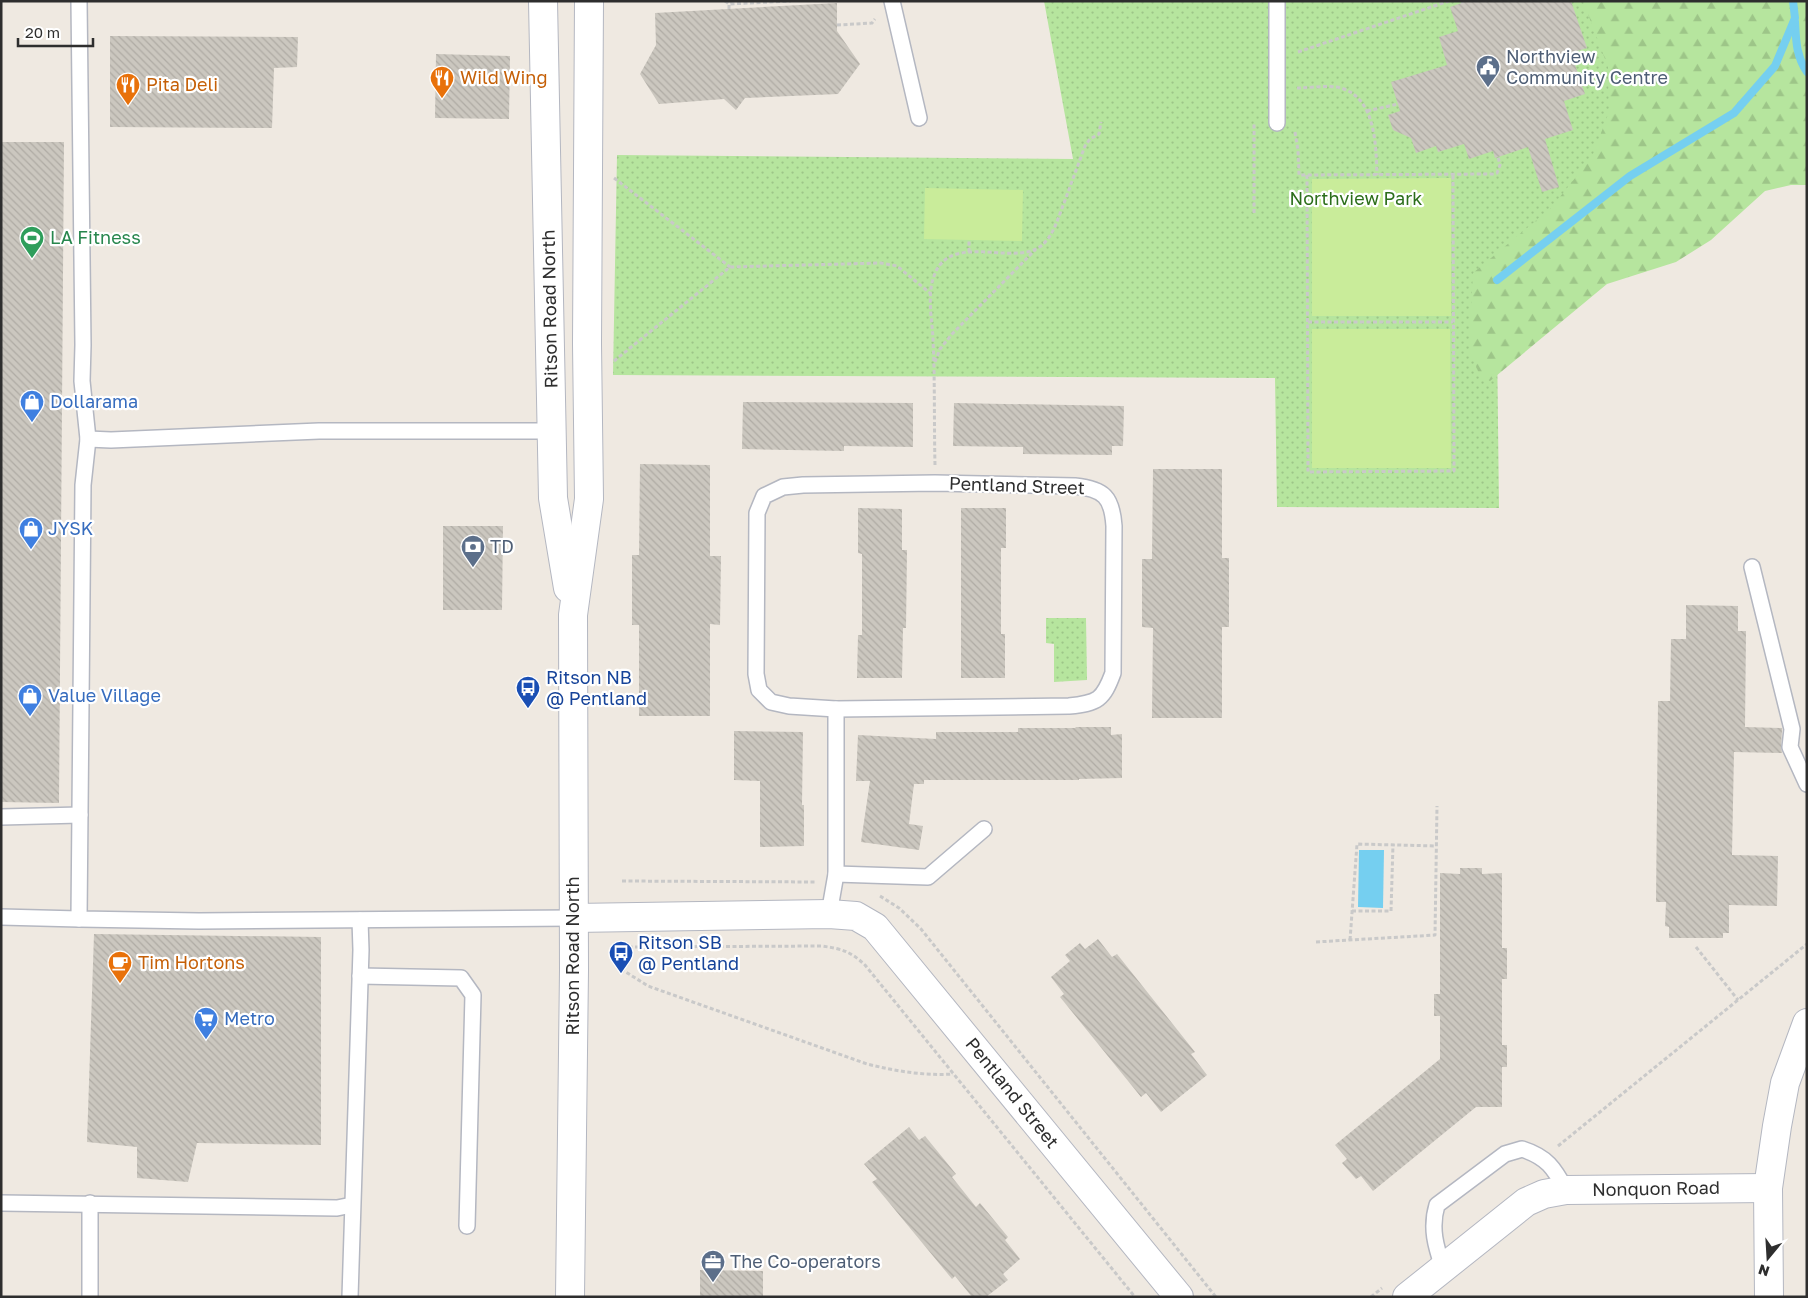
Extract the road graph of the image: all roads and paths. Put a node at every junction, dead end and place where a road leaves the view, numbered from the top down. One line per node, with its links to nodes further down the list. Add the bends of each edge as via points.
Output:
1 (79, 1): 37 (lane, via 82,381)
2 (543, 1): 36 (main road, Ritson Road North)
3 (589, 1): 40 (main road, Ritson Road North, via 589,499)
4 (725, 1): 9 (path)
5 (791, 1): 9 (path)
6 (892, 1): 16 (lane)
7 (1277, 1): 13 (lane)
8 (1449, 1): 12 (path)
9 (730, 5)
10 (876, 17): 11 (path, via 872,23)
11 (837, 25)
12 (1295, 55)
13 (1277, 89): 15 (path, via 1345,89); 19 (lane)
14 (1398, 104): 15 (path)
15 (1367, 111): 24 (path, via 1374,134)
16 (918, 118)
17 (1101, 122): 28 (path, via 1099,134 1085,146 1058,219 1046,242)
18 (1254, 123): 26 (path)
19 (1276, 123)
20 (1295, 124): 23 (path, via 1299,175)
21 (1498, 156): 22 (path, via 1500,165 1497,173)
22 (1453, 174): 24 (path); 33 (path)
23 (1307, 175): 24 (path); 32 (path)
24 (1377, 175)
25 (613, 177): 30 (path)
26 (1254, 213)
27 (969, 240): 29 (path)
28 (1036, 250): 29 (path, via 1020,253); 35 (path, via 952,334)
29 (969, 252): 31 (path, via 952,254 941,262)
30 (730, 267): 31 (path, via 882,263 897,266); 34 (path)
31 (930, 293): 35 (path)
32 (1308, 322): 33 (path); 33 (path, via 1308,472 1318,472 1454,471)
33 (1454, 322)
34 (610, 365)
35 (934, 365): 38 (path)
36 (553, 431): 37 (lane, via 319,430); 40 (main road, Ritson Road North, via 553,498)
37 (88, 439): 44 (lane, via 83,485)
38 (935, 483): 41 (lane, Pentland Street, via 784,487 764,496 757,513 756,674 759,690 771,702); 41 (lane, Pentland Street, via 1075,486 1091,488 1104,495 1113,509 1114,526 1113,673 1108,688 1100,698 1087,704 1069,706)
39 (1752, 567): 42 (lane, via 1792,729 1790,747)
40 (573, 614): 53 (main road, Ritson Road North)
41 (836, 709): 49 (lane)
42 (1807, 784)
43 (1437, 806): 48 (path)
44 (80, 815): 45 (lane); 54 (lane)
45 (1, 817)
46 (984, 829): 49 (lane, via 928,877)
47 (1393, 844): 48 (path); 50 (path, via 1357,844); 50 (path, via 1391,911)
48 (1436, 846): 56 (path, via 1436,935)
49 (836, 874): 51 (lane)
50 (1352, 911): 56 (path)
51 (829, 914): 53 (main road, Pentland Street); 79 (main road, Pentland Street, via 856,916 875,927)
52 (1, 917): 54 (lane)
53 (574, 918): 55 (lane); 77 (main road, Ritson Road North)
54 (79, 919): 55 (lane)
55 (360, 920): 62 (lane)
56 (1350, 940): 57 (path)
57 (1316, 942)
58 (1807, 944): 63 (path)
59 (622, 947): 65 (path, via 839,948 853,954 865,965)
60 (1696, 947): 63 (path)
61 (621, 969): 65 (path, via 648,986 867,1064 920,1074)
62 (360, 976): 71 (lane); 72 (lane, via 460,978 473,995)
63 (1738, 1000): 66 (path)
64 (1807, 1022): 67 (main road, via 1785,1083)
65 (954, 1074): 78 (path)
66 (1543, 1158): 68 (lane, via 1558,1174); 73 (lane, via 1522,1149 1505,1154 1437,1205 1435,1244)
67 (1768, 1188): 68 (main road, Nonquon Road); 81 (main road)
68 (1566, 1190): 73 (main road, Nonquon Road, via 1526,1202)
69 (1, 1202): 70 (lane)
70 (90, 1204): 71 (lane, via 337,1208); 75 (lane)
71 (352, 1205): 76 (lane)
72 (467, 1226)
73 (1443, 1268): 74 (main road, Nonquon Road)
74 (1409, 1291): 80 (path)
75 (90, 1297)
76 (350, 1297)
77 (570, 1297)
78 (1135, 1297)
79 (1179, 1297)
80 (1371, 1297)
81 (1769, 1297)

